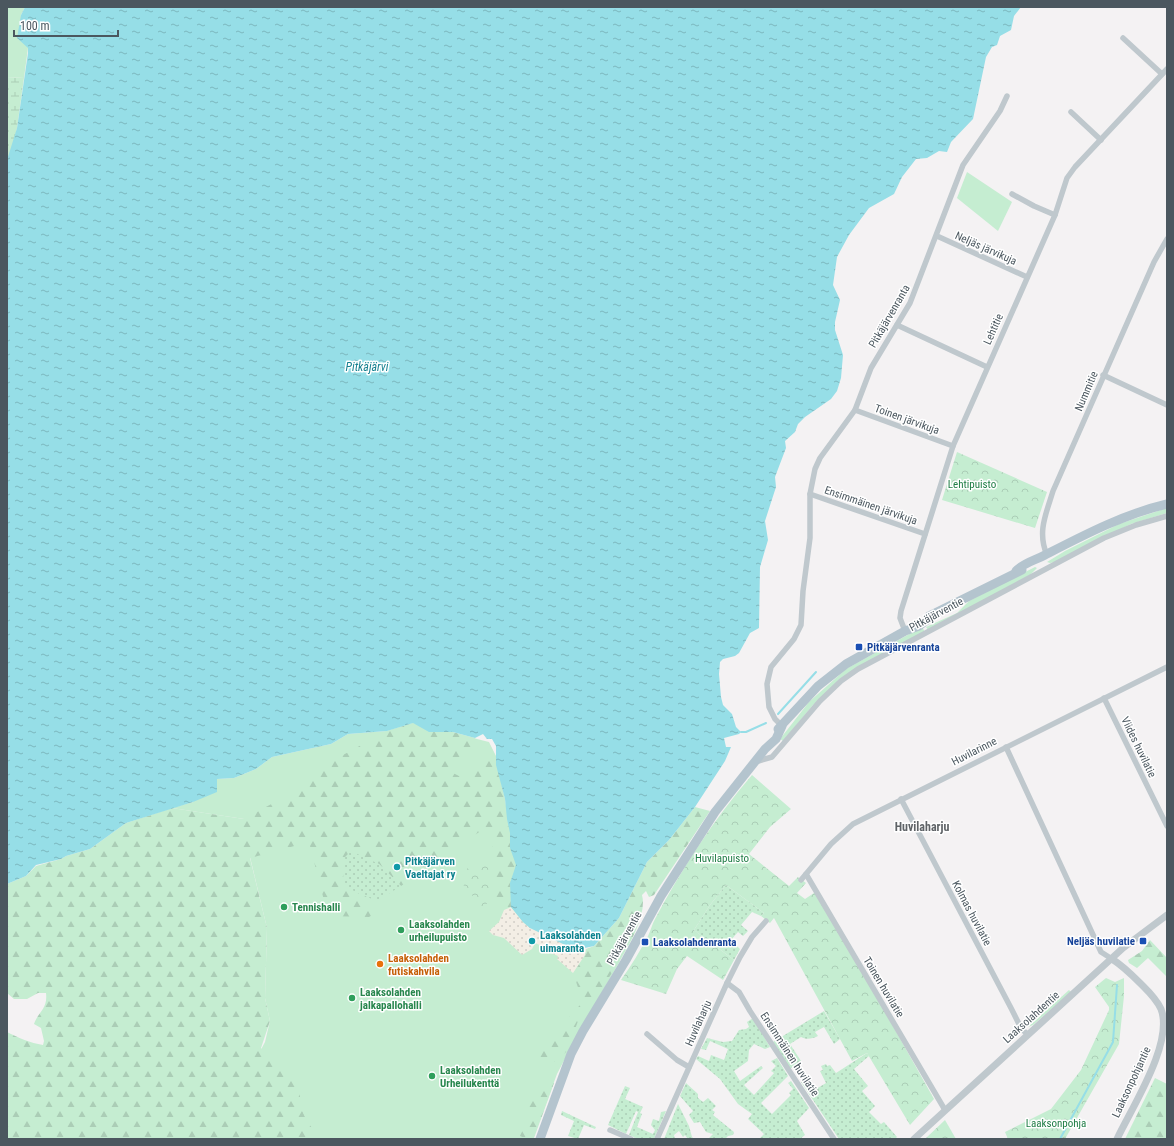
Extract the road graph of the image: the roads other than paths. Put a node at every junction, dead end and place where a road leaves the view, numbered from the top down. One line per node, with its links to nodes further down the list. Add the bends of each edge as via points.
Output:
1 (1123, 38): 3 (street)
2 (1167, 69): 3 (street, Lehtitie)
3 (1162, 74): 6 (street, Lehtitie)
4 (1007, 96): 9 (street, Pitkäjärvenranta, via 1000,111 963,165)
5 (1071, 112): 6 (street)
6 (1101, 140): 8 (street, Lehtitie, via 1070,173)
7 (1012, 194): 8 (street)
8 (1055, 215): 11 (street, Lehtitie)
9 (937, 236): 11 (street, Neljäs järvikuja); 12 (street, Pitkäjärvenranta, via 910,303)
10 (1167, 239): 14 (street, Nummitie, via 1154,262)
11 (1027, 277): 13 (street, Lehtitie)
12 (897, 325): 13 (street); 16 (street, Pitkäjärvenranta, via 870,368)
13 (988, 367): 17 (street, Lehtitie)
14 (1103, 376): 15 (street); 22 (street, Nummitie, via 1053,491 1042,527)
15 (1167, 405)
16 (855, 410): 17 (street, Toinen järvikuja); 18 (street, Pitkäjärvenranta, via 820,458 812,478)
17 (953, 446): 21 (street, Lehtitie)
18 (810, 494): 21 (street, Ensimmäinen järvikuja); 27 (street, Pitkäjärvenranta, via 810,538 801,625 794,640 768,673 769,707)
19 (1167, 504): 22 (main road, Pitkäjärventie, via 1121,518)
20 (1167, 516): 23 (street, Pitkäjärventie, via 1109,536)
21 (925, 534): 24 (street, Lehtitie, via 900,618)
22 (1043, 556): 23 (street); 24 (main road, Pitkäjärventie, via 1022,565 1016,571)
23 (1045, 569): 29 (street, Pitkäjärventie, via 858,669 820,701 772,757)
24 (905, 631): 27 (main road, Pitkäjärventie, via 836,671 818,686)
25 (1167, 667): 26 (street, Huvilarinne)
26 (1104, 698): 28 (street, Huvilarinne); 31 (street, Viides huvilatie)
27 (782, 726): 29 (main road, Pitkäjärventie, via 769,739)
28 (1006, 747): 30 (street, Huvilarinne); 36 (street, via 1101,952)
29 (755, 762): 43 (main road, Pitkäjärventie, via 701,832 583,1031 562,1073)
30 (901, 799): 32 (street, Huvilarinne, via 845,829); 39 (street, Kolmas huvilatie, via 1014,1015)
31 (1167, 826)
32 (806, 874): 33 (street); 41 (street, Toinen huvilatie)
33 (801, 880)
34 (1167, 915): 36 (street, Laaksolahdentie)
35 (766, 921): 37 (street, Huvilaharju, via 748,944)
36 (1112, 959): 39 (street, Laaksolahdentie); 48 (street, Laaksonpohjantie, via 1153,995 1161,1010 1164,1024 1163,1038 1149,1076)
37 (727, 983): 40 (street, Huvilaharju); 46 (street, Ensimmäinen huvilatie, via 739,992)
38 (647, 1034): 40 (street)
39 (1028, 1035): 41 (street, Laaksolahdentie)
40 (689, 1067): 45 (street, Huvilaharju)
41 (945, 1110): 47 (street, Laaksolahdentie)
42 (610, 1130): 44 (street)
43 (540, 1139)
44 (631, 1139)
45 (657, 1139)
46 (834, 1139)
47 (914, 1139)
48 (1117, 1139)

